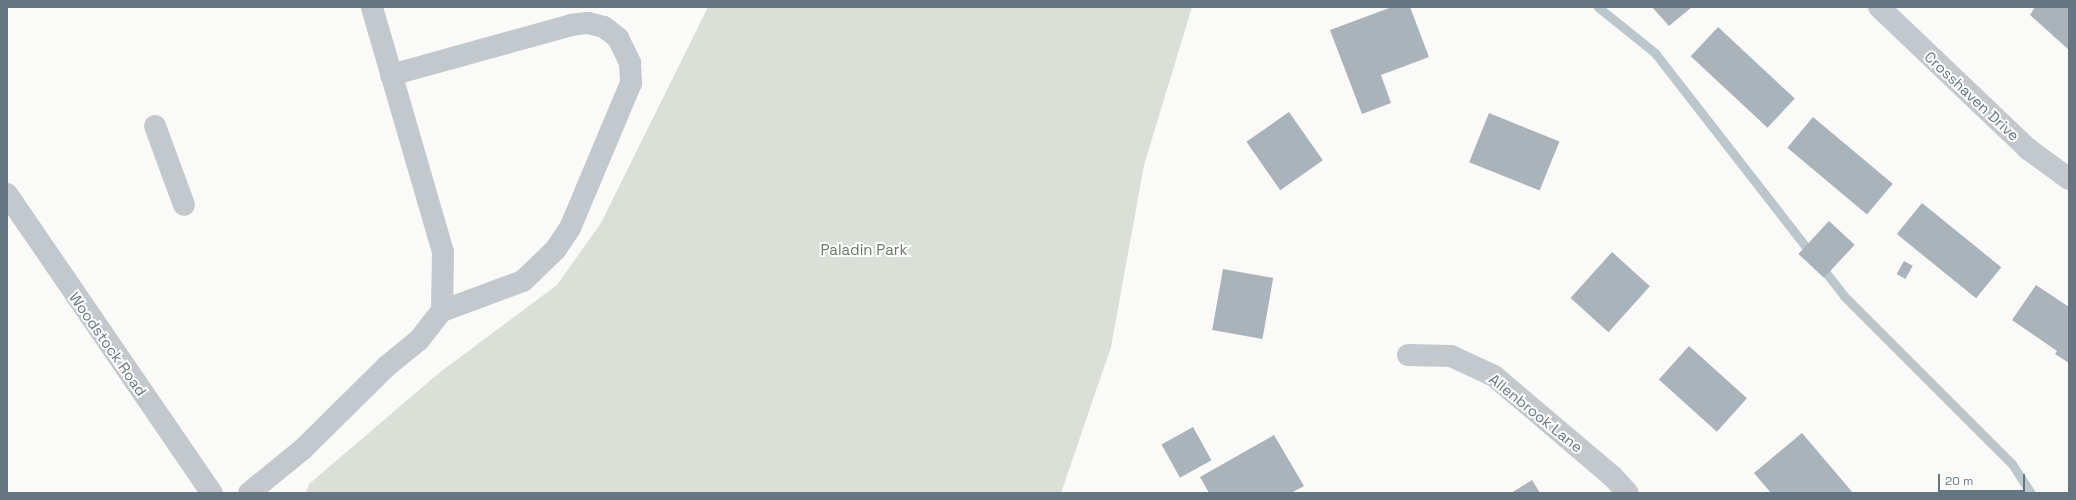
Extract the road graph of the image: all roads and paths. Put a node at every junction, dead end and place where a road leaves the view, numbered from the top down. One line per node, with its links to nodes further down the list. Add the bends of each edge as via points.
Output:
1 (372, 7): 3 (street)
2 (1879, 7): 5 (street, Crosshaven Drive, via 2028,149)
3 (391, 75): 8 (street, via 443,252); 8 (street, via 571,24 588,23 604,27 618,38 630,63 631,83 570,228 556,249 523,281)
4 (155, 126): 7 (street)
5 (2069, 179)
6 (7, 194): 10 (street, Woodstock Road)
7 (184, 205)
8 (442, 311): 11 (street, via 419,340 387,366 303,449)
9 (1408, 355): 12 (street, Allenbrook Lane, via 1451,356 1494,376 1612,476)
10 (212, 493)
11 (249, 493)
12 (1628, 493)

